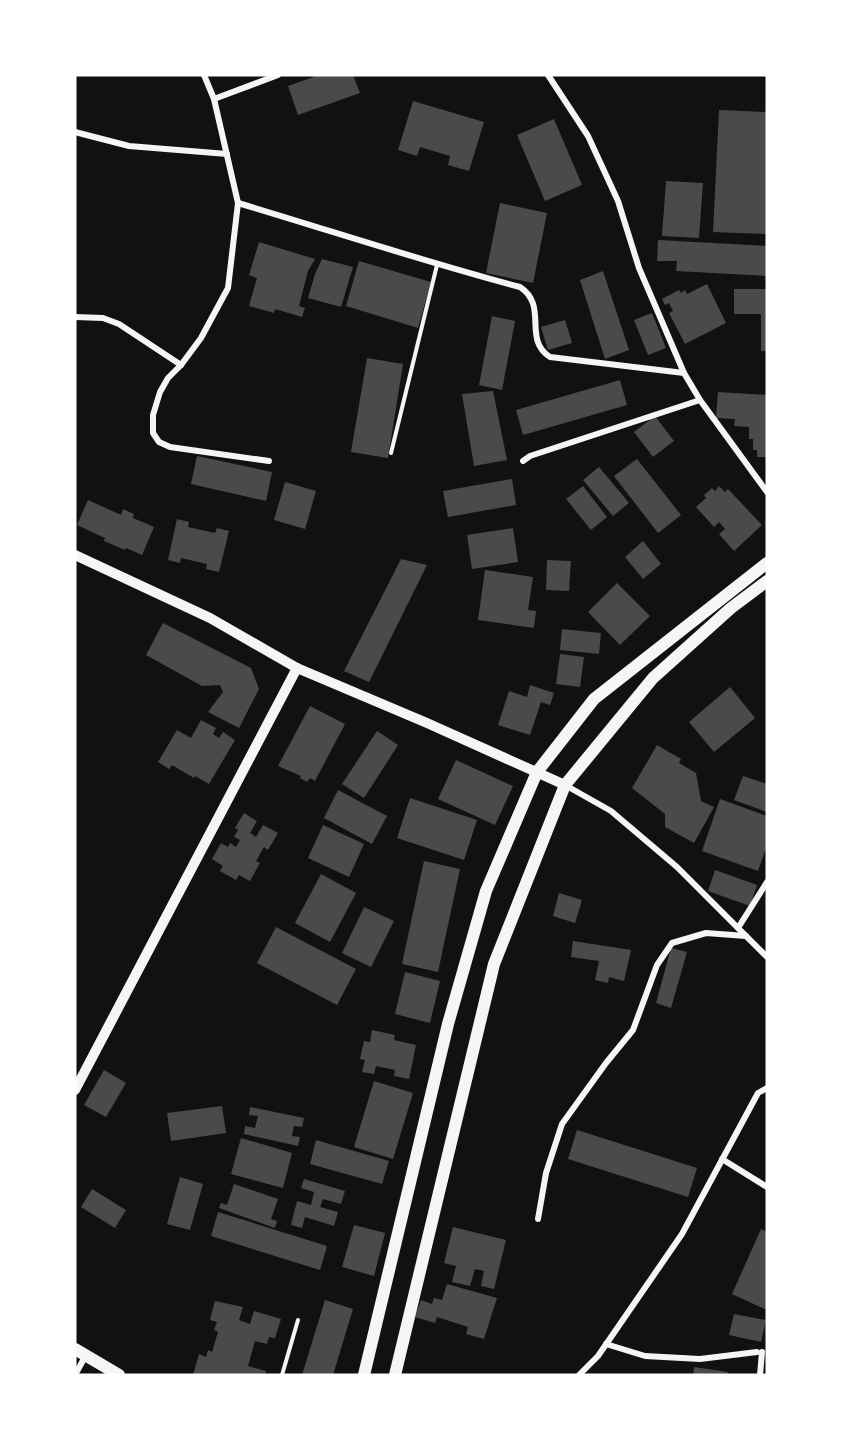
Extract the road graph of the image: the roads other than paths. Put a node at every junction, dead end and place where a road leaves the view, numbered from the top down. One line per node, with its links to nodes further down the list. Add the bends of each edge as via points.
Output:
1 (204, 75): 4 (street)
2 (278, 75): 4 (street)
3 (548, 75): 11 (street, via 588,136 618,201 639,268)
4 (214, 99): 6 (street)
5 (75, 132): 6 (street, via 129,146)
6 (227, 154): 7 (street)
7 (238, 203): 8 (street); 10 (street, via 228,288 201,338)
8 (437, 265): 11 (street, via 527,292 534,301 538,343 550,357); 13 (lane)
9 (75, 316): 10 (street, via 103,318 119,324)
10 (181, 365): 14 (street, via 160,392 153,415 153,433 159,442 170,447)
11 (684, 373): 12 (street)
12 (700, 400): 15 (street, via 603,430); 16 (street)
13 (391, 453)
14 (269, 461)
15 (523, 461)
16 (767, 492)
17 (75, 555): 20 (street, via 210,618)
18 (767, 563): 21 (main road, via 594,699)
19 (767, 581): 22 (main road, via 654,678)
20 (297, 668): 21 (street); 28 (street)
21 (537, 772): 22 (street); 38 (main road, via 486,891 448,1024)
22 (565, 785): 24 (street, via 611,811 677,867); 39 (main road, via 494,964)
23 (767, 882): 24 (street)
24 (738, 928): 25 (street)
25 (746, 936): 26 (street); 31 (street, via 706,933 672,943 657,965 633,1030 562,1124 546,1173)
26 (767, 957)
27 (767, 1088): 29 (street, via 758,1093)
28 (75, 1090)
29 (723, 1159): 30 (street); 33 (street, via 682,1234)
30 (767, 1187)
31 (538, 1219)
32 (298, 1320): 37 (lane)
33 (606, 1344): 40 (street); 41 (street, via 656,1357 700,1359 760,1352)
34 (80, 1352): 35 (street); 36 (main road)
35 (75, 1375)
36 (119, 1375)
37 (282, 1375)
38 (364, 1375)
39 (396, 1375)
40 (579, 1375)
41 (760, 1375)

